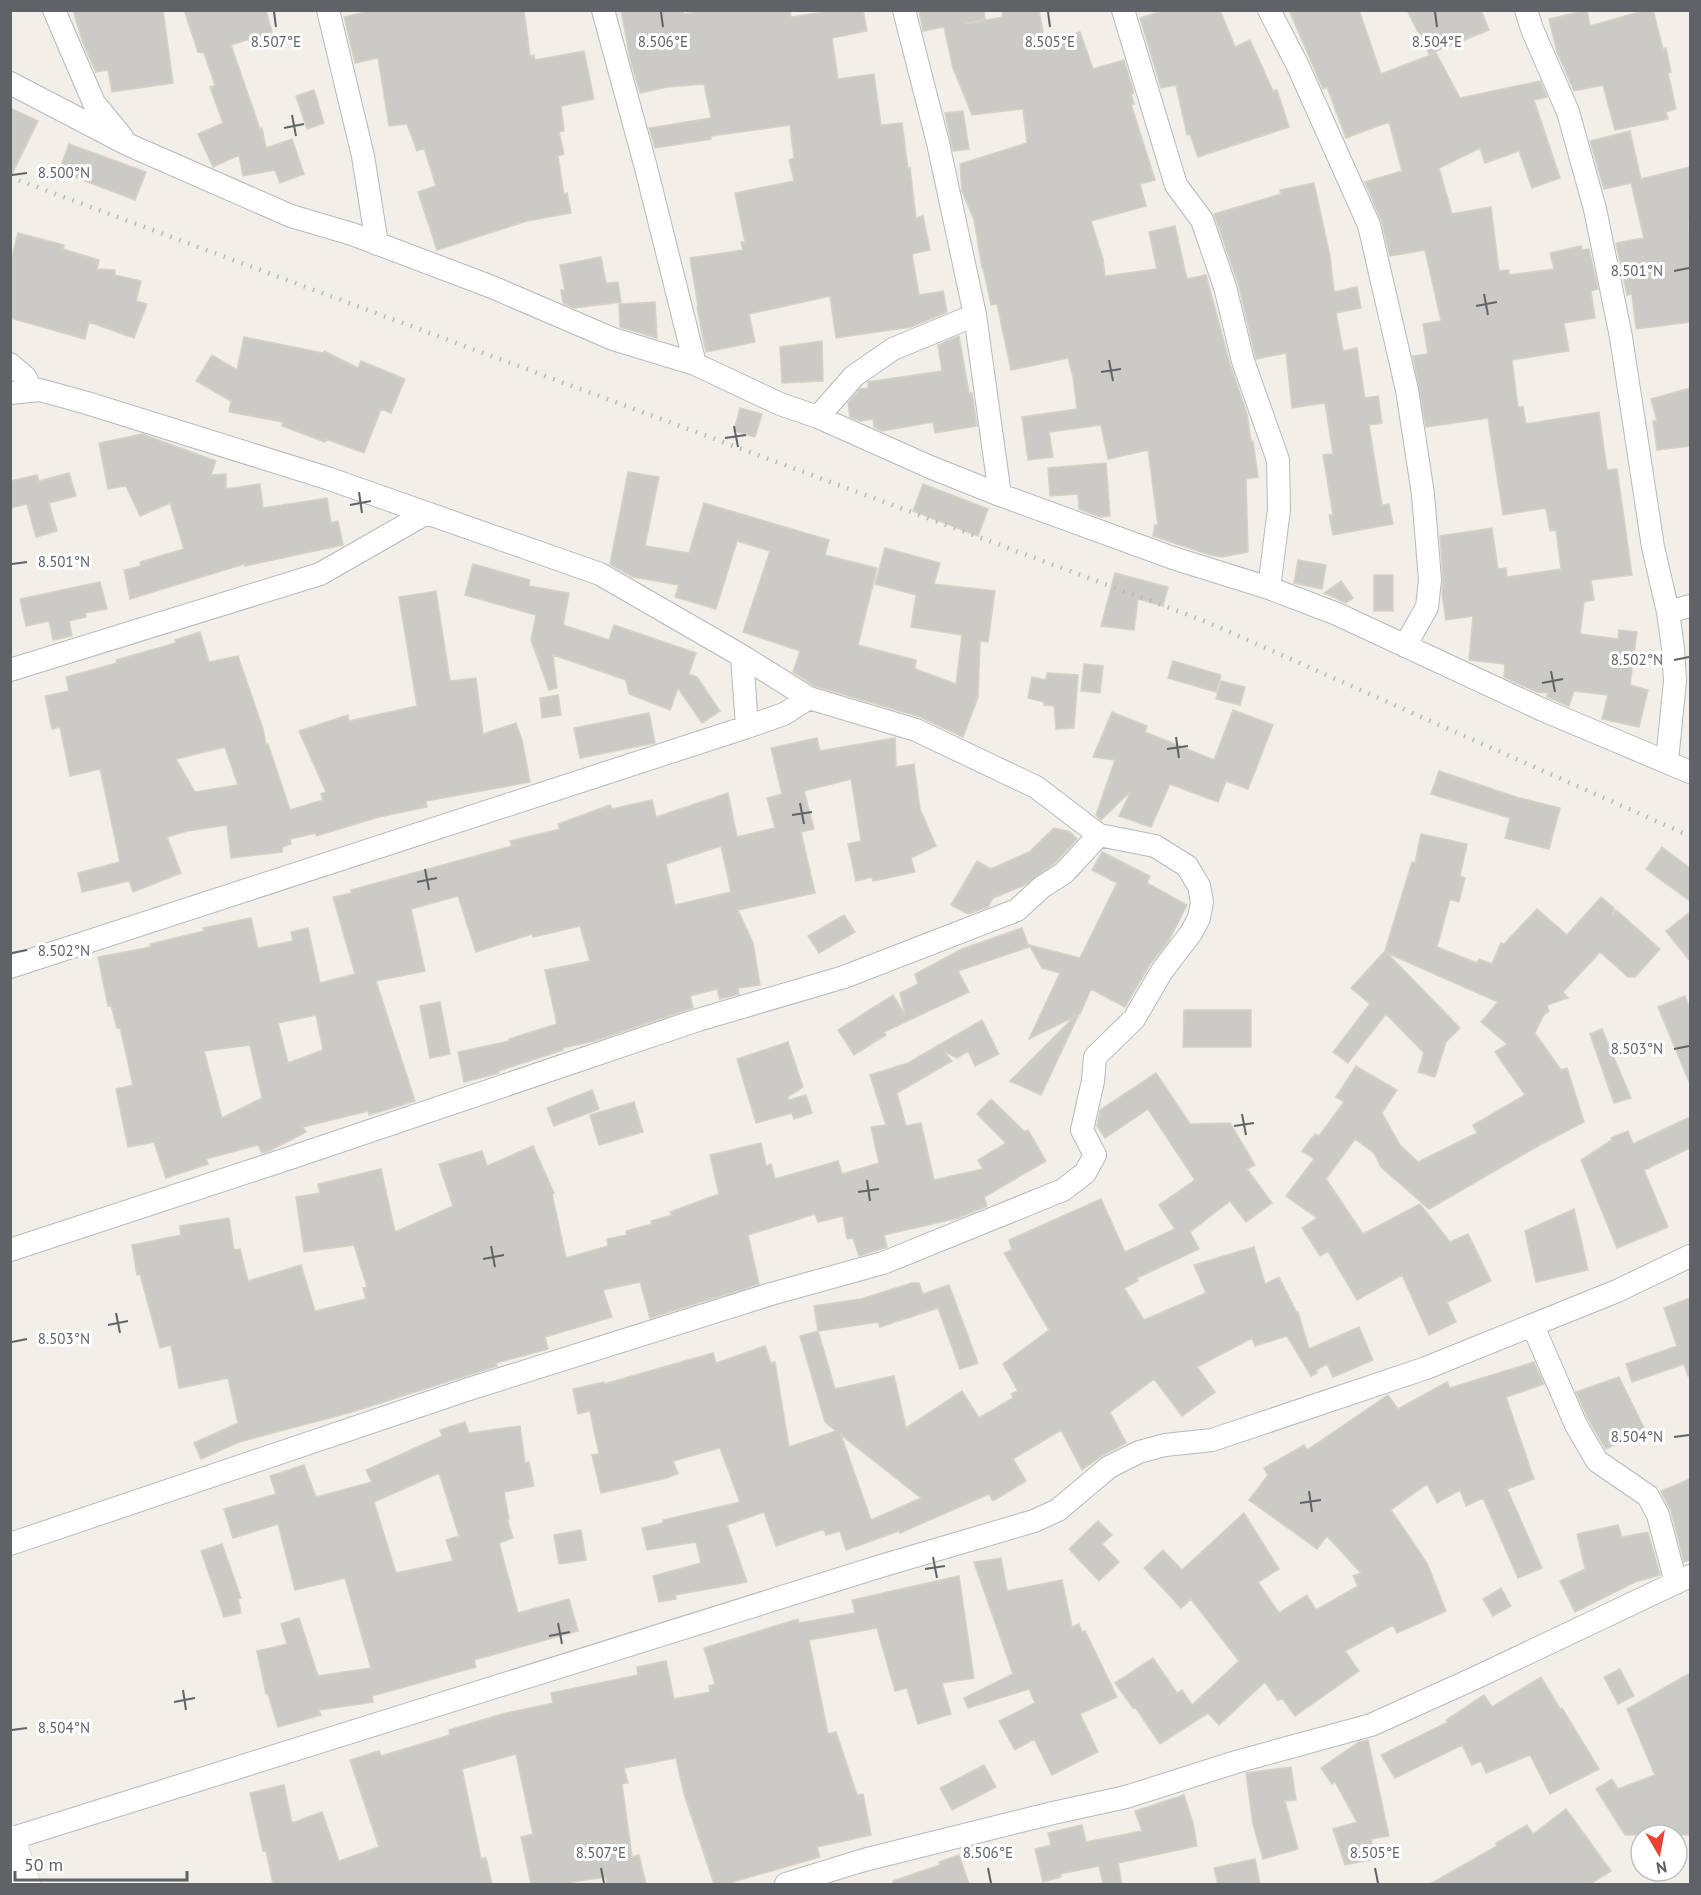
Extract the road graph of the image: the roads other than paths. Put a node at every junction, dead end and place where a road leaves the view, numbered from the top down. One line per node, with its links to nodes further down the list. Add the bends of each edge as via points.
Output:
1 (54, 10): 9 (street, via 94,103)
2 (328, 10): 10 (street, via 363,156)
3 (603, 10): 13 (street)
4 (904, 10): 11 (street)
5 (1123, 10): 18 (street, via 1176,185 1202,220 1225,287 1242,361 1278,460 1279,509)
6 (1269, 10): 21 (street, via 1369,225 1407,390 1423,494 1430,580 1427,607)
7 (1526, 10): 20 (street, via 1568,112 1594,209 1621,337 1653,547)
8 (10, 83): 9 (street)
9 (129, 145): 10 (street, via 291,216)
10 (377, 244): 13 (street, via 492,287 613,339)
11 (975, 315): 15 (street, via 893,349 854,376); 16 (street)
12 (10, 364): 14 (street, via 25,377)
13 (695, 364): 15 (street, via 780,404)
14 (21, 392): 17 (street, via 40,390 87,403)
15 (818, 417): 16 (street)
16 (1000, 495): 18 (street, via 1173,558)
17 (425, 513): 22 (street, via 600,574); 23 (street, via 320,574)
18 (1269, 588): 21 (street)
19 (1690, 606): 20 (street)
20 (1668, 612): 26 (street, via 1675,681)
21 (1405, 646): 26 (street, via 1543,710)
22 (742, 656): 24 (street); 25 (street)
23 (10, 670)
24 (808, 698): 25 (street, via 784,714); 28 (street, via 916,730 976,758 1036,788)
25 (747, 727): 29 (street)
26 (1667, 761): 27 (street)
27 (1690, 772)
28 (1099, 835): 30 (street, via 1064,873 1017,910 844,977 698,1020); 33 (street, via 1155,846 1187,866 1203,902 1191,933 1162,971 1134,1019 1095,1057 1082,1130 1095,1155 1085,1173 1068,1187 883,1263 469,1389)
29 (10, 967)
30 (10, 1250)
31 (1690, 1256): 32 (street)
32 (1533, 1326): 34 (street, via 1576,1425 1597,1461 1648,1496); 35 (street, via 1263,1424 1212,1440 1139,1452 1109,1467 1059,1510 1034,1521)
33 (10, 1544)
34 (1683, 1580): 37 (street, via 1371,1725 1126,1797 864,1860)
35 (10, 1840): 36 (street)
36 (24, 1884)
37 (786, 1884)

